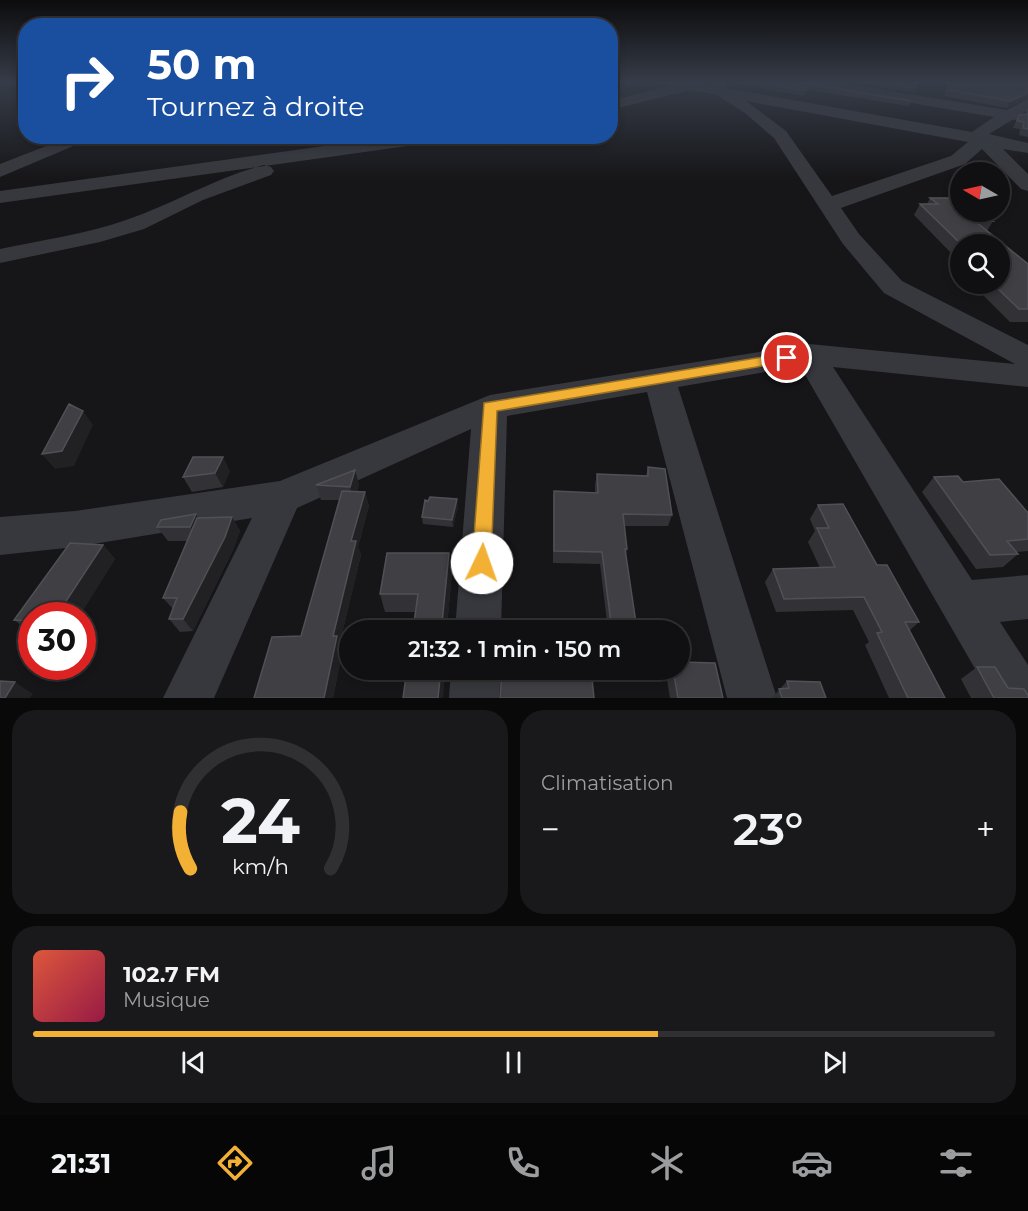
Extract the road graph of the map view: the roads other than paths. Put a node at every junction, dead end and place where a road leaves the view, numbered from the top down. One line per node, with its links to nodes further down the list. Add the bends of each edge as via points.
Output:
1 (756, 115): 13 (street, via 780,135)
2 (859, 115): 5 (street)
3 (1007, 115): 4 (street); 5 (street, via 980,132)
4 (1028, 118)
5 (983, 139): 8 (street); 11 (street); 13 (street, via 958,160)
6 (69, 144): 10 (street)
7 (378, 144): 9 (street)
8 (1028, 148)
9 (312, 152): 12 (street); 14 (street, via 196,196 136,224)
10 (0, 171)
11 (1028, 185)
12 (0, 197)
13 (828, 205): 16 (street, via 893,287)
14 (0, 256)
15 (809, 354): 17 (street); 18 (street); 23 (street)
16 (1028, 358)
17 (1028, 376)
18 (659, 378): 19 (street); 28 (street)
19 (490, 407): 20 (street); 24 (street)
20 (283, 497): 21 (street); 26 (street)
21 (0, 537)
22 (1028, 597): 23 (street)
23 (961, 603): 29 (street)
24 (479, 620)
25 (475, 680): 27 (street)
26 (188, 698)
27 (474, 698)
28 (752, 698)
29 (1020, 698)

